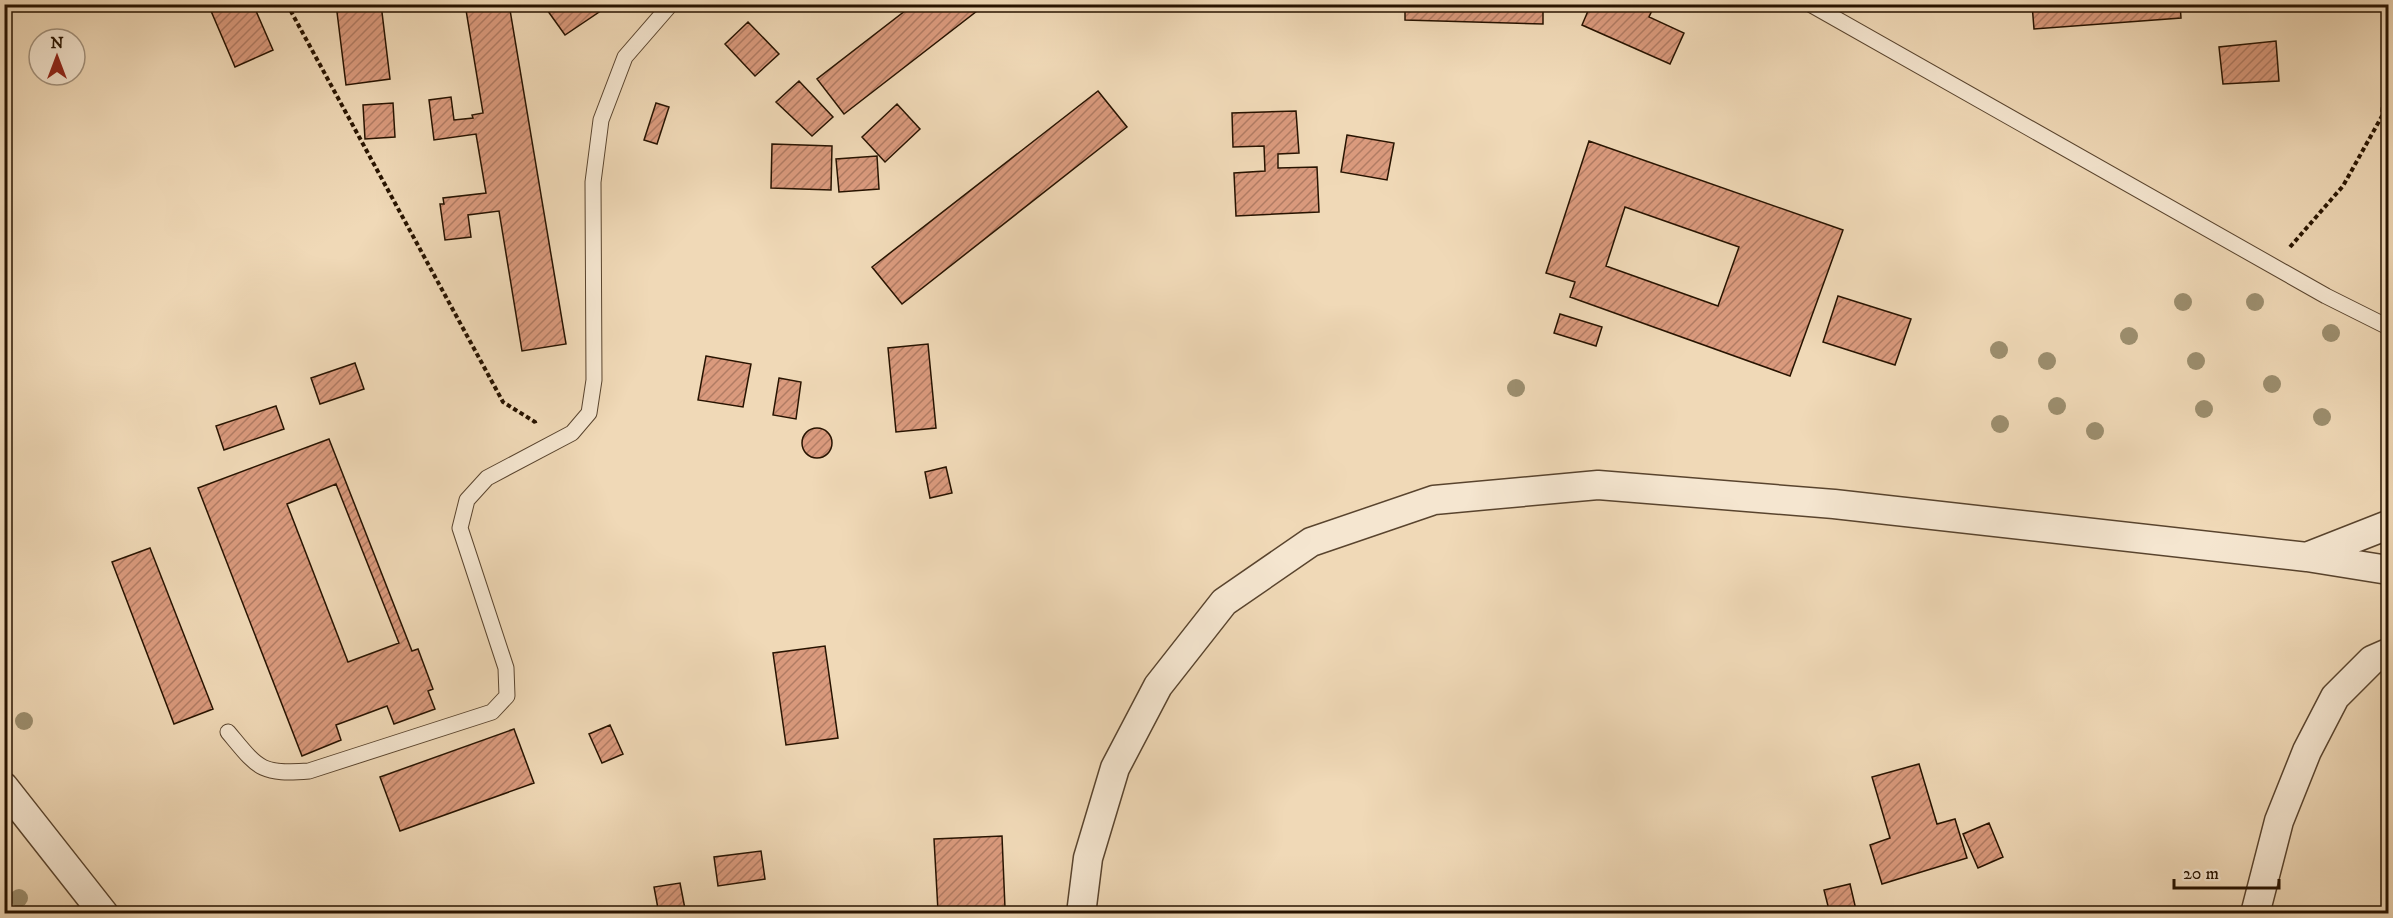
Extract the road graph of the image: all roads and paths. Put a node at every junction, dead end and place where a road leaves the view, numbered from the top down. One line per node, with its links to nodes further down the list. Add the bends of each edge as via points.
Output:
1 (286, 4): 7 (path, via 503,402 535,422)
2 (671, 4): 7 (lane, via 625,57 601,120 593,182 594,380 590,412 572,433)
3 (1810, 4): 5 (lane)
4 (2388, 38): 5 (path, via 2382,116 2343,186)
5 (2273, 265): 6 (lane)
6 (2388, 327)
7 (541, 449): 12 (lane, via 487,478 467,500 460,528 506,668 507,696 492,712 309,771 281,773 255,765)
8 (2388, 525): 9 (street)
9 (2307, 557): 10 (street); 15 (street, via 1834,504 1598,485 1434,500 1311,542 1224,602 1158,686 1115,768 1088,858)
10 (2388, 570)
11 (2388, 653): 16 (street, via 2372,660 2335,696 2279,821)
12 (228, 732)
13 (4, 787): 14 (street)
14 (104, 914)
15 (1081, 914)
16 (2255, 914)

